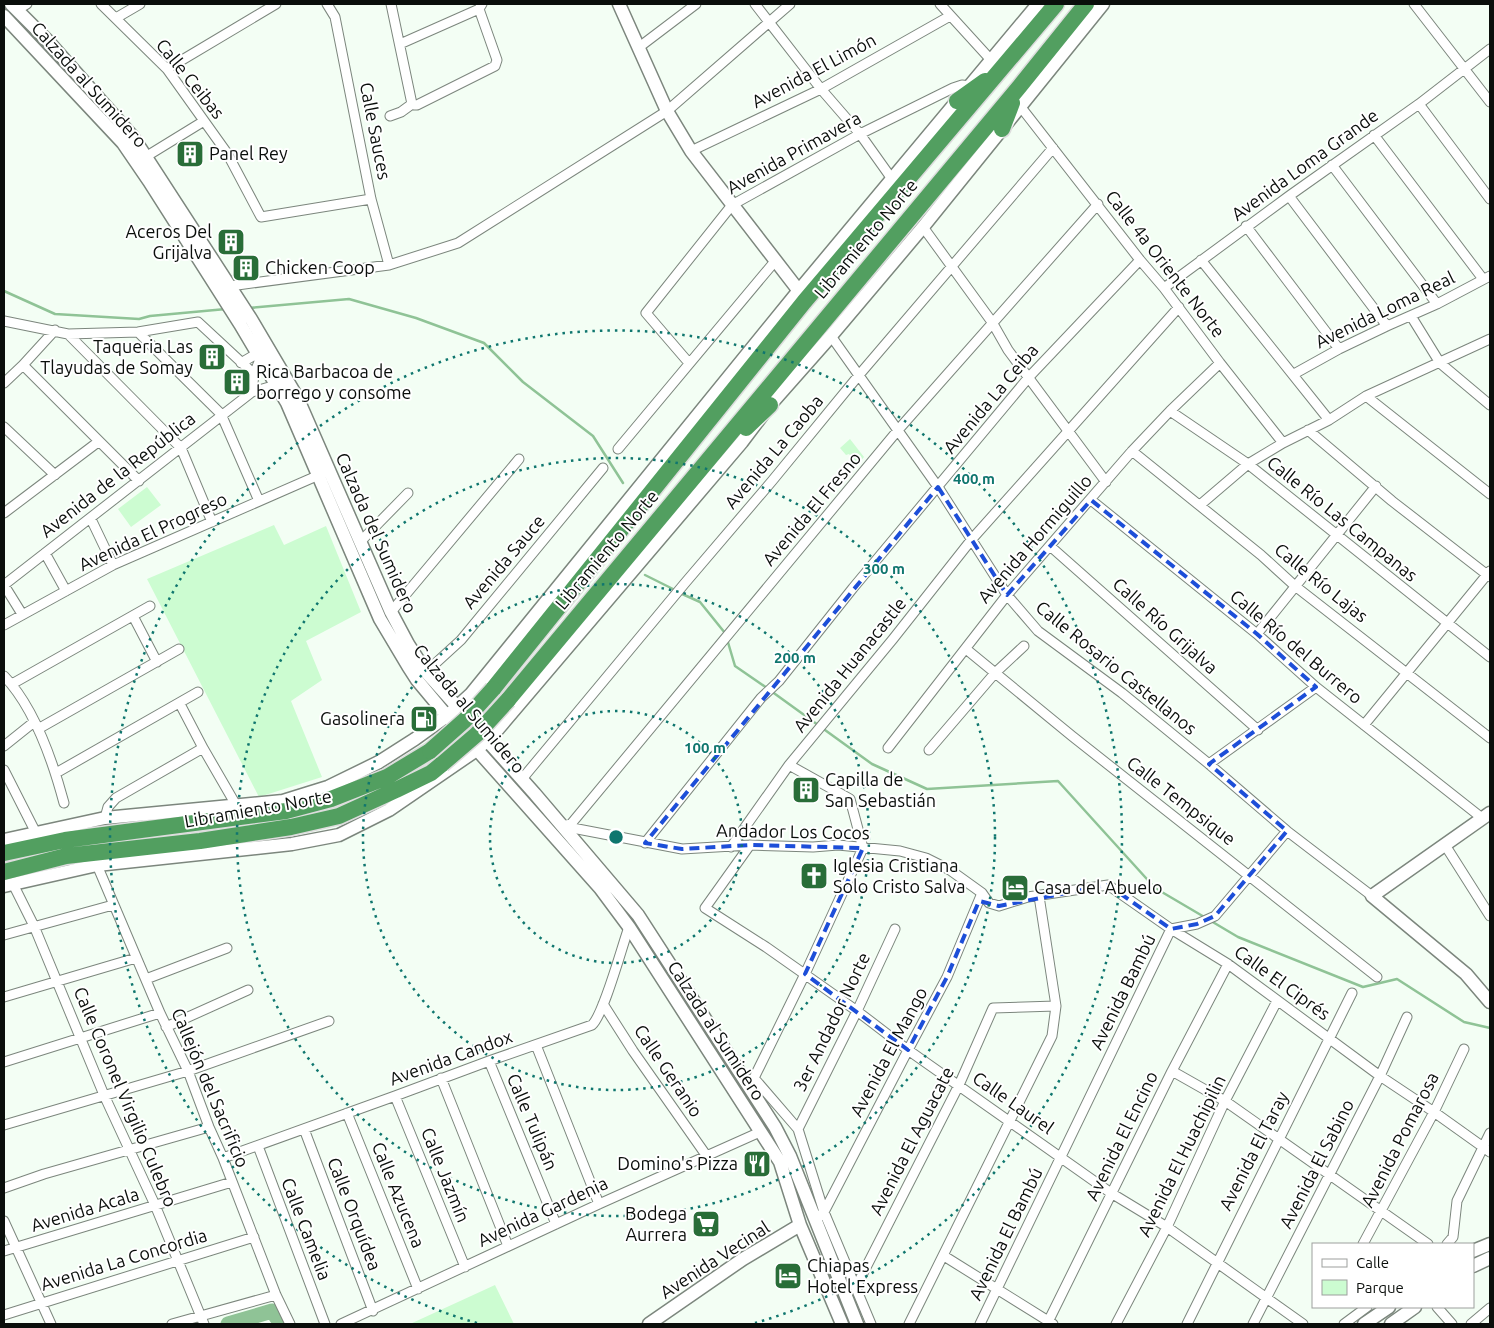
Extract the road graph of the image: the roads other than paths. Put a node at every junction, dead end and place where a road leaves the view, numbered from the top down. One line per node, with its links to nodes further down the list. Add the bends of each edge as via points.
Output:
1 (101, 4): 19 (street, Calle Ceibas)
2 (140, 4): 19 (street)
3 (276, 4): 26 (street)
4 (327, 4): 51 (street, Calle Sauces, via 335,17)
5 (392, 4): 22 (street)
6 (619, 4): 23 (street)
7 (696, 4): 23 (street)
8 (755, 4): 21 (street)
9 (790, 4): 21 (street)
10 (940, 4): 18 (street)
11 (1038, 4): 25 (street, Libramiento Norte)
12 (1056, 4): 25 (highway, Libramiento Norte)
13 (1086, 4): 30 (highway, Libramiento Norte)
14 (1103, 4): 37 (street)
15 (1414, 4): 27 (street)
16 (18, 6): 28 (street, Calzada al Sumidero)
17 (481, 6): 22 (street); 35 (street, via 497,60 495,66)
18 (950, 16): 25 (street); 31 (street, Avenida El Limón)
19 (116, 18): 26 (street, Calle Ceibas)
20 (5, 19): 32 (street, Calzada al Sumidero)
21 (769, 22): 31 (street); 38 (street)
22 (400, 44): 35 (street)
23 (638, 48): 38 (street)
24 (1490, 49): 27 (street, Avenida Loma Grande)
25 (995, 67): 29 (street, Libramiento Norte); 33 (highway); 109 (highway, Libramiento Norte)
26 (167, 69): 40 (street, Calle Ceibas)
27 (1464, 69): 34 (street); 36 (street, Avenida Loma Grande)
28 (84, 82): 32 (street); 46 (street, Calzada al Sumidero)
29 (970, 86): 33 (street, Libramiento Norte); 42 (street, Avenida Primavera, via 954,88)
30 (1020, 86): 41 (highway); 113 (highway, Libramiento Norte)
31 (821, 89): 42 (street); 45 (street, Avenida El Limón)
32 (75, 91): 48 (street, Calzada al Sumidero)
33 (957, 101): 49 (street, Libramiento Norte)
34 (1490, 102)
35 (415, 104): 39 (street)
36 (1418, 104): 43 (street, Avenida Loma Grande); 52 (street)
37 (1020, 106): 41 (street); 44 (street, Calle 4a Oriente Norte)
38 (667, 110): 45 (street); 60 (street, via 458,243)
39 (390, 116)
40 (204, 121): 46 (street); 51 (street, Calle Ceibas, via 227,153 261,217)
41 (1002, 128): 56 (street)
42 (860, 134): 49 (street); 54 (street, Avenida Primavera)
43 (1374, 135): 47 (street, Avenida Loma Grande); 62 (street)
44 (1053, 148): 53 (street, Calle 4a Oriente Norte); 61 (street, Avenida La Caoba)
45 (691, 152): 54 (street)
46 (146, 156): 48 (street, Calzada al Sumidero)
47 (1332, 165): 50 (street, Avenida Loma Grande); 66 (street)
48 (154, 178): 64 (street, Calzada al Sumidero)
49 (892, 179): 65 (street, Libramiento Norte)
50 (1289, 196): 55 (street, Avenida Loma Grande); 72 (street)
51 (372, 199): 60 (street, Calle Sauces)
52 (1490, 199)
53 (1098, 204): 58 (street, Calle 4a Oriente Norte); 71 (street, Avenida El Fresno)
54 (732, 205): 57 (street); 81 (street, Avenida Primavera, via 646,313)
55 (1246, 226): 59 (street, Avenida Loma Grande); 78 (street)
56 (923, 227): 61 (street); 76 (street)
57 (776, 260): 65 (street); 81 (street)
58 (1140, 260): 63 (street, Calle 4a Oriente Norte); 88 (street, Avenida La Ceiba)
59 (1201, 260): 63 (street, Avenida Loma Grande); 86 (street)
60 (389, 265): 64 (street)
61 (952, 267): 71 (street); 87 (street, Avenida La Caoba)
62 (1487, 278): 66 (street, Avenida Loma Real)
63 (1164, 288): 67 (street, Calle 4a Oriente Norte)
64 (227, 289): 70 (street, Calzada al Sumidero)
65 (799, 290): 99 (street, Libramiento Norte)
66 (1437, 304): 68 (street, Avenida Loma Real)
67 (1179, 307): 82 (street, Calle 4a Oriente Norte); 103 (street, Avenida Huanacastle)
68 (1411, 316): 72 (street, Avenida Loma Real); 83 (street)
69 (4, 321): 73 (street)
70 (246, 322): 79 (street, Calzada al Sumidero); 97 (street, Calzada del Sumidero, via 281,368)
71 (992, 322): 88 (street); 101 (street, Avenida El Fresno)
72 (1387, 326): 78 (street, Avenida Loma Real)
73 (55, 330): 75 (street); 84 (street)
74 (138, 332): 75 (street); 80 (street, via 198,322); 96 (street)
75 (68, 334): 106 (street)
76 (831, 336): 87 (street, Calle Rosario Castellanos); 93 (street)
77 (1490, 339): 83 (street)
78 (1340, 349): 86 (street, Avenida Loma Real)
79 (259, 355): 80 (street); 85 (street); 90 (street, Calzada al Sumidero)
80 (241, 363): 85 (street)
81 (689, 363): 107 (street)
82 (1220, 363): 95 (street, Avenida Hormiguillo); 105 (street, Calle 4a Oriente Norte)
83 (1440, 363): 92 (street); 94 (street)
84 (23, 365): 89 (street); 104 (street)
85 (254, 374): 91 (street)
86 (1294, 374): 98 (street)
87 (859, 375): 101 (street, Calle Rosario Castellanos); 176 (street, Avenida La Caoba)
88 (1029, 377): 103 (street); 119 (street, Avenida La Ceiba)
89 (4, 383)
90 (276, 385): 91 (street, Avenida de la República); 97 (street, Calzada al Sumidero)
91 (252, 392): 96 (street, Avenida de la República)
92 (1366, 396): 98 (street); 121 (street)
93 (770, 405): 113 (highway); 159 (street, via 742,442)
94 (1490, 405)
95 (1170, 410): 108 (street, Avenida Hormiguillo); 111 (street, Calle Río Las Campanas)
96 (221, 414): 106 (street, Avenida de la República); 123 (street)
97 (298, 414): 115 (street, Calzada al Sumidero); 130 (street, Calzada del Sumidero)
98 (1329, 420): 102 (street)
99 (691, 423): 109 (highway); 152 (street, Libramiento Norte)
100 (4, 427): 114 (street)
101 (898, 430): 119 (street, Calle Rosario Castellanos); 183 (street, Avenida El Fresno, via 571,824)
102 (1308, 430): 105 (street); 118 (street)
103 (1068, 431): 117 (street); 129 (street, Avenida Huanacastle)
104 (98, 442): 114 (street); 116 (street)
105 (1283, 443): 111 (street)
106 (181, 448): 116 (street, Avenida de la República); 127 (street)
107 (618, 449)
108 (1132, 451): 117 (street, Avenida Hormiguillo); 124 (street, Calle Río Lajas)
109 (678, 457): 191 (highway, Libramiento Norte, bridge, via 465,720 430,751 387,777 331,799 286,811 65,840)
110 (519, 459): 140 (street)
111 (1248, 464): 124 (street); 128 (street, Calle Río Las Campanas)
112 (603, 468): 151 (street, Avenida Sauce, via 461,640)
113 (700, 470): 159 (highway, Libramiento Norte)
114 (55, 474): 125 (street)
115 (319, 475): 123 (street, Avenida El Progreso); 161 (street, Calzada al Sumidero, via 380,619 397,650 417,680)
116 (139, 481): 126 (street, Avenida de la República)
117 (1106, 482): 122 (street, Avenida Hormiguillo)
118 (1376, 486): 128 (street); 134 (street)
119 (938, 487): 129 (street, Calle Rosario Castellanos); 186 (street, Avenida La Ceiba)
120 (408, 493): 130 (street)
121 (1490, 494)
122 (1091, 500): 131 (street, Avenida Hormiguillo); 145 (street, Calle Río del Burrero)
123 (259, 501): 127 (street, Avenida El Progreso)
124 (1200, 505): 136 (street, Calle Río Lajas)
125 (6, 507)
126 (91, 519): 132 (street, Avenida de la República); 133 (street)
127 (212, 522): 133 (street, Avenida El Progreso)
128 (1336, 535): 136 (street); 143 (street, Calle Río Las Campanas)
129 (972, 539): 138 (street, Calle Rosario Castellanos); 173 (street, Avenida Huanacastle)
130 (360, 542): 140 (street, Calzada del Sumidero)
131 (1050, 546): 138 (street, Avenida Hormiguillo); 164 (street, Calle Río Grijalva)
132 (45, 553): 135 (street, Avenida de la República); 137 (street)
133 (113, 565): 137 (street, Avenida El Progreso)
134 (1489, 574): 143 (street)
135 (4, 585): 141 (street)
136 (1295, 586): 145 (street); 154 (street, Calle Río Lajas)
137 (66, 591): 141 (street, Avenida El Progreso)
138 (1007, 595): 148 (street, Avenida Hormiguillo); 172 (street, Calle Rosario Castellanos, via 1038,631 1122,693)
139 (150, 606): 142 (street)
140 (391, 612): 151 (street, Calzada del Sumidero)
141 (22, 614): 144 (street, Avenida El Progreso)
142 (133, 616): 150 (street); 156 (street)
143 (1448, 624): 149 (street, Calle Río Las Campanas); 154 (street)
144 (4, 625)
145 (1257, 634): 157 (street, Calle Río del Burrero)
146 (1024, 646): 153 (street)
147 (179, 649): 150 (street)
148 (966, 649): 153 (street, Calle Tempsique); 170 (street, Avenida Hormiguillo)
149 (1490, 657)
150 (156, 662): 162 (street)
151 (426, 672): 161 (street, Calzada del Sumidero)
152 (488, 672): 159 (street, via 487,681 493,696 507,704 515,704); 161 (street, Libramiento Norte)
153 (995, 673): 171 (street); 193 (street, Calle Tempsique)
154 (1408, 673): 163 (street); 165 (street, Calle Río Lajas)
155 (4, 676): 156 (street)
156 (12, 684): 162 (street)
157 (1316, 687): 163 (street, Calle Río del Burrero); 164 (street)
158 (198, 692): 160 (street)
159 (516, 699): 167 (street); 194 (highway, Libramiento Norte, bridge, via 431,773 339,816 200,841 66,856)
160 (180, 704): 169 (street); 175 (street)
161 (452, 712): 166 (street, Libramiento Norte); 167 (street, Calzada del Sumidero)
162 (36, 725): 168 (street); 175 (street)
163 (1364, 726): 180 (street, Calle Río del Burrero)
164 (1258, 730): 172 (street)
165 (1490, 738)
166 (415, 739): 177 (street, via 437,738 448,749 447,760); 179 (street, Libramiento Norte, via 379,762 328,787 283,801)
167 (482, 744): 176 (street, Calzada del Sumidero); 177 (street); 183 (street, Calzada al Sumidero)
168 (4, 746)
169 (203, 748): 179 (street); 181 (street, via 116,798 108,807)
170 (888, 748)
171 (929, 750)
172 (1209, 764): 182 (street, Calle Rosario Castellanos)
173 (789, 766): 189 (street, Avenida Huanacastle); 190 (street, via 850,798)
174 (4, 770): 184 (street)
175 (56, 772): 178 (street)
176 (522, 779): 183 (street, Calzada del Sumidero)
177 (431, 782): 192 (street, via 388,810 339,835 292,844)
178 (64, 804)
179 (236, 806): 181 (street, Libramiento Norte)
180 (1486, 816): 187 (street)
181 (105, 818): 184 (street, Libramiento Norte)
182 (1287, 831): 193 (street, Avenida Bambú); 197 (street, Calle Rosario Castellanos)
183 (559, 832): 186 (street, Andador Los Cocos); 201 (street, Calzada al Sumidero); 219 (street, Calzada del Sumidero, via 638,915)
184 (36, 833): 185 (street, Libramiento Norte)
185 (4, 840)
186 (645, 843): 189 (street, Andador Los Cocos, via 682,849)
187 (1445, 844): 197 (street); 199 (street)
188 (750, 845): 189 (street, Andador Los Cocos); 190 (street, Andador Los Cocos); 208 (street, Calle Laurel, via 705,908)
189 (731, 847)
190 (863, 848): 195 (street, Andador Los Cocos, via 900,851 926,858 950,870); 208 (street)
191 (4, 853)
192 (98, 866): 194 (street); 198 (street, Callejón del Sacrificio)
193 (1249, 876): 202 (street, Avenida Bambú, via 1215,916 1197,924); 209 (street, Calle Tempsique)
194 (7, 880): 200 (street, Calle Coronel Virgilio Culebro)
195 (982, 893): 196 (street, Andador Los Cocos, via 989,903 999,906); 229 (street, Avenida El Mango, via 947,977)
196 (1038, 896): 202 (street, Calle El Ciprés, via 1108,885); 218 (street)
197 (1372, 896): 215 (street, via 1466,974)
198 (113, 905): 200 (street); 206 (street, Callejón del Sacrificio)
199 (1490, 916)
200 (34, 926): 204 (street); 211 (street, Calle Coronel Virgilio Culebro)
201 (629, 927): 217 (street, Avenida Candox); 222 (street, Calzada al Sumidero)
202 (1171, 929): 207 (street, Calle El Ciprés); 256 (street, Avenida Bambú)
203 (896, 930): 220 (street, 3er Andador Norte)
204 (4, 935)
205 (227, 948): 210 (street)
206 (136, 958): 210 (street, Callejón del Sacrificio); 211 (street)
207 (1228, 964): 216 (street, Calle El Ciprés); 234 (street, Avenida El Encino)
208 (805, 974): 220 (street, Calle Laurel); 237 (street)
209 (1377, 976)
210 (146, 979): 221 (street, Callejón del Sacrificio)
211 (58, 980): 214 (street); 226 (street, Calle Coronel Virgilio Culebro)
212 (248, 990): 225 (street)
213 (1352, 993): 227 (street, Avenida El Taray)
214 (4, 997)
215 (1490, 1000)
216 (1277, 1001): 227 (street, Calle El Ciprés); 241 (street, Avenida El Huachipilin)
217 (603, 1004): 228 (street, Avenida Candox, via 592,1025); 255 (street, Calle Geranio)
218 (1056, 1006): 238 (street, Avenida El Aguacate, via 993,1008); 244 (street, via 1052,1036)
219 (699, 1009): 222 (street); 237 (street, Calzada del Sumidero)
220 (857, 1011): 229 (street, Calle Laurel); 248 (street, 3er Andador Norte)
221 (160, 1013): 225 (street, Callejón del Sacrificio); 226 (street)
222 (686, 1016): 249 (street, Calzada al Sumidero)
223 (1407, 1017): 235 (street, Avenida El Sabino)
224 (329, 1021): 233 (street)
225 (166, 1028): 233 (street, Callejón del Sacrificio)
226 (80, 1038): 232 (street); 239 (street, Calle Coronel Virgilio Culebro)
227 (1328, 1038): 235 (street, Calle El Ciprés); 251 (street, Avenida El Taray)
228 (536, 1045): 231 (street, Avenida Candox); 262 (street)
229 (908, 1050): 238 (street, Calle Laurel); 265 (street, Avenida El Mango)
230 (1464, 1050): 242 (street, Avenida Pomarosa)
231 (488, 1061): 236 (street, Avenida Candox); 267 (street, Calle Tulipán)
232 (4, 1062)
233 (188, 1071): 239 (street); 246 (street, Callejón del Sacrificio)
234 (1172, 1071): 241 (street); 261 (street, Avenida El Encino)
235 (1380, 1076): 242 (street, Calle El Ciprés); 258 (street, Avenida El Sabino)
236 (441, 1078): 240 (street, Avenida Candox); 275 (street)
237 (750, 1080): 248 (street); 265 (street, Calzada del Sumidero)
238 (959, 1085): 244 (street, Calle Laurel); 285 (street, Avenida El Aguacate)
239 (104, 1095): 245 (street); 253 (street, Calle Coronel Virgilio Culebro)
240 (395, 1096): 243 (street, Avenida Candox); 284 (street, Calle Jazmín)
241 (1225, 1101): 251 (street); 269 (street, Avenida El Huachipilin)
242 (1434, 1112): 254 (street, Calle El Ciprés); 264 (street, Avenida Pomarosa)
243 (347, 1113): 247 (street, Avenida Candox); 286 (street, Calle Azucena)
244 (1009, 1120): 256 (street, Calle Laurel); 279 (street)
245 (4, 1125)
246 (209, 1127): 253 (street); 257 (street, Callejón del Sacrificio)
247 (304, 1128): 252 (street, Avenida Candox); 296 (street, Calle Orquídea)
248 (798, 1129): 265 (street)
249 (760, 1132): 255 (street, Avenida Gardenia); 268 (street, Calzada al Sumidero, via 780,1162)
250 (1490, 1133): 254 (street)
251 (1279, 1139): 258 (street); 282 (street, Avenida El Taray)
252 (258, 1146): 257 (street, Avenida Candox); 303 (street, Calle Camelia)
253 (130, 1150): 260 (street); 263 (street, Calle Coronel Virgilio Culebro)
254 (1487, 1150): 273 (street, via 1457,1201 1452,1237)
255 (706, 1155): 262 (street, Avenida Gardenia)
256 (1061, 1157): 261 (street, Calle Laurel); 287 (street, Avenida El Bambú)
257 (223, 1158): 259 (street, Callejón del Sacrificio)
258 (1330, 1174): 264 (street); 289 (street, Avenida El Sabino)
259 (232, 1182): 263 (street, Avenida Acala); 270 (street, Callejón del Sacrificio)
260 (4, 1188)
261 (1111, 1193): 269 (street, Calle Laurel); 299 (street, Avenida El Encino)
262 (599, 1204): 267 (street, Avenida Gardenia)
263 (155, 1205): 276 (street, Avenida Acala); 281 (street, Calle Coronel Virgilio Culebro)
264 (1382, 1212): 271 (street, Avenida Pomarosa); 272 (street)
265 (820, 1215): 285 (street); 307 (street, Calzada del Sumidero)
266 (4, 1221): 276 (street)
267 (556, 1224): 275 (street, Avenida Gardenia)
268 (800, 1225): 305 (street, Avenida Vecinal, via 743,1259); 306 (street, Calzada al Sumidero)
269 (1167, 1228): 282 (street, Calle Laurel); 311 (street, Avenida El Huachipilin)
270 (254, 1237): 281 (street, Avenida La Concordia); 288 (street, Callejón del Sacrificio)
271 (1364, 1243)
272 (1427, 1243)
273 (1448, 1243)
274 (1490, 1244): 277 (street)
275 (508, 1246): 284 (street, Avenida Gardenia)
276 (15, 1248): 278 (street, Avenida Acala); 290 (street)
277 (1474, 1250)
278 (4, 1251)
279 (944, 1256): 287 (street); 309 (street)
280 (1490, 1258): 283 (street)
281 (178, 1260): 290 (street, Avenida La Concordia); 298 (street, Calle Coronel Virgilio Culebro)
282 (1216, 1262): 289 (street, Calle Laurel); 312 (street, Avenida El Taray)
283 (1474, 1266)
284 (465, 1267): 286 (street, Avenida Gardenia)
285 (856, 1287): 308 (street)
286 (418, 1289): 296 (street, Avenida Gardenia)
287 (997, 1290): 299 (street); 310 (street, Avenida El Bambú)
288 (276, 1295): 298 (street); 302 (street, Callejón del Sacrificio)
289 (1267, 1297): 313 (street, Avenida El Sabino); 314 (street, Calle Laurel)
290 (42, 1303): 297 (street, Avenida La Concordia); 300 (street)
291 (1366, 1308): 315 (street)
292 (1388, 1308): 316 (street)
293 (1414, 1308): 317 (street)
294 (1438, 1308): 318 (street)
295 (1490, 1308): 319 (street)
296 (374, 1311): 304 (street, Avenida Gardenia)
297 (4, 1315)
298 (203, 1321): 301 (street)
299 (1050, 1323)
300 (51, 1324)
301 (172, 1324)
302 (290, 1324)
303 (325, 1324)
304 (341, 1324)
305 (649, 1324)
306 (842, 1324)
307 (857, 1324)
308 (871, 1324)
309 (909, 1324)
310 (980, 1324)
311 (1116, 1324)
312 (1187, 1324)
313 (1253, 1324)
314 (1303, 1324)
315 (1344, 1324)
316 (1364, 1324)
317 (1391, 1324)
318 (1452, 1324)
319 (1471, 1324)

